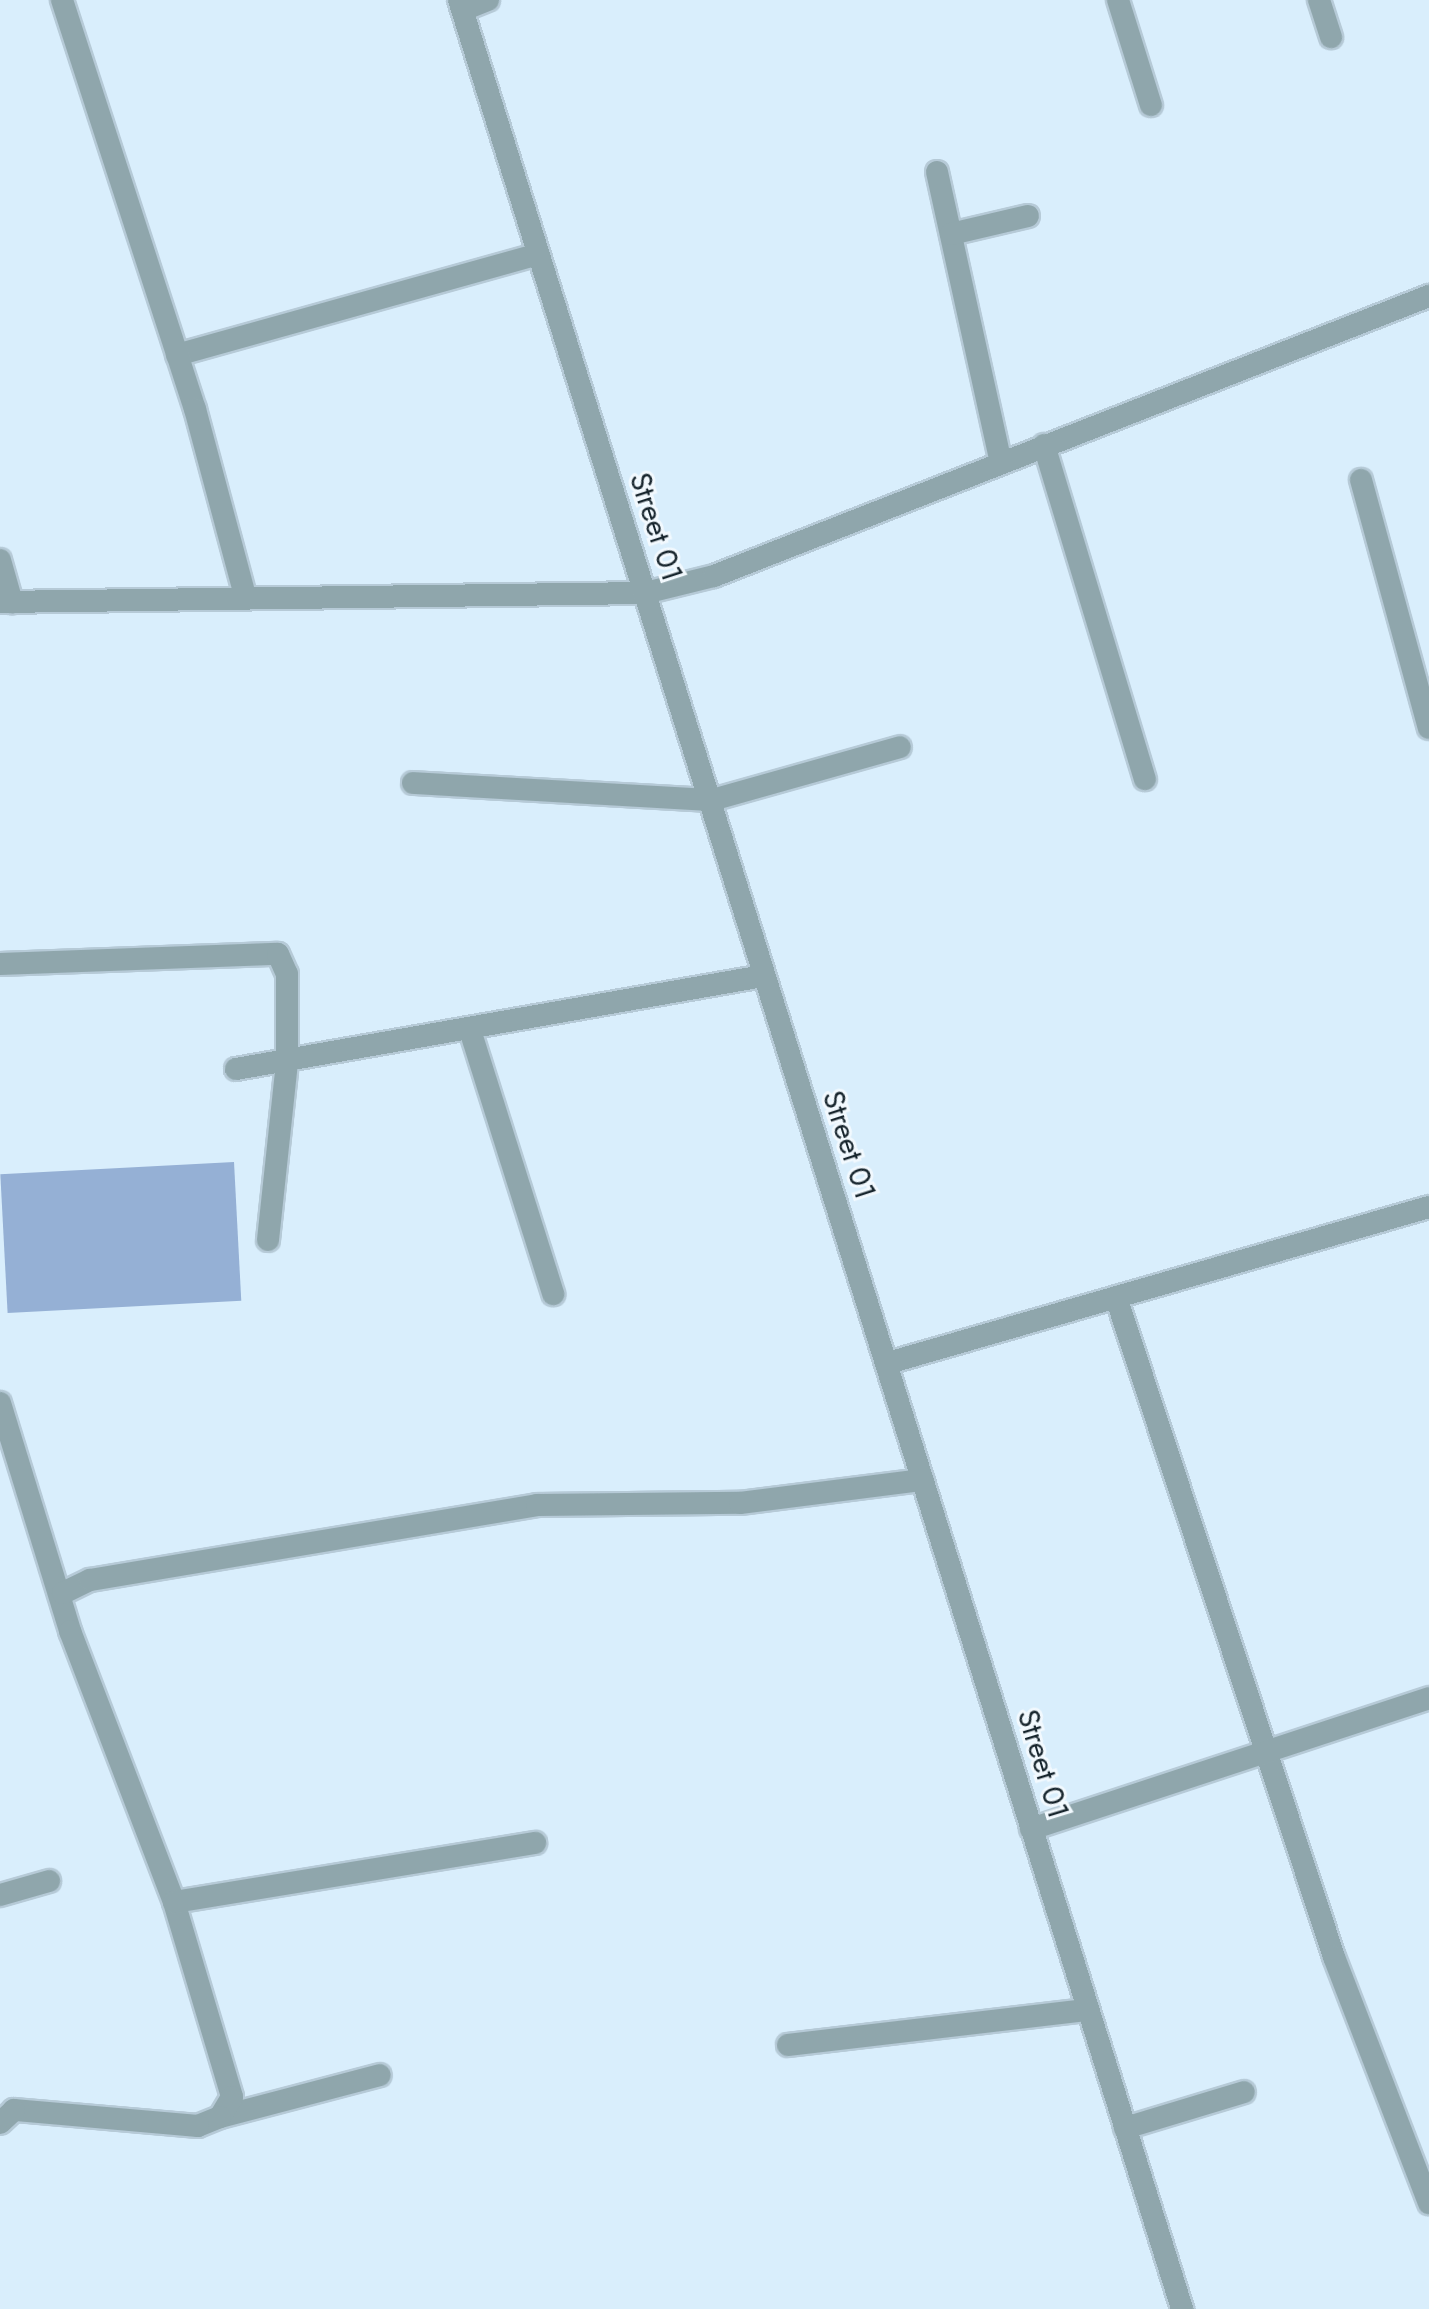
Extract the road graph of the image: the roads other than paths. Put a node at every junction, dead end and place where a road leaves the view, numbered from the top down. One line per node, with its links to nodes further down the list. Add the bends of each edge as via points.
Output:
1 (62, 0): 13 (street)
2 (488, 0): 5 (street)
3 (1118, 0): 7 (street)
4 (1319, 0): 6 (street)
5 (461, 5): 11 (street, Street 01)
6 (1331, 37)
7 (1151, 105)
8 (937, 172): 10 (street)
9 (1028, 216): 10 (street)
10 (951, 234): 15 (street)
11 (536, 255): 13 (street); 18 (street, Street 01)
12 (1429, 296): 14 (street)
13 (177, 355): 19 (street)
14 (1044, 445): 15 (street); 23 (street)
15 (1001, 462): 18 (street, via 714,576)
16 (1361, 480): 21 (street)
17 (0, 560): 20 (street)
18 (645, 593): 19 (street); 25 (street, Street 01)
19 (245, 596): 20 (street)
20 (6, 602)
21 (1429, 728)
22 (900, 747): 25 (street)
23 (1145, 779)
24 (413, 783): 25 (street)
25 (712, 800): 27 (street, Street 01)
26 (0, 964): 29 (street, via 278,954 287,974)
27 (763, 976): 28 (street); 35 (street, Street 01)
28 (470, 1030): 29 (street); 33 (street)
29 (287, 1063): 30 (street); 32 (street)
30 (236, 1069)
31 (1429, 1207): 34 (street)
32 (268, 1240)
33 (553, 1294)
34 (1116, 1297): 35 (street); 40 (street)
35 (888, 1363): 37 (street, Street 01)
36 (0, 1403): 38 (street)
37 (923, 1480): 38 (street, via 740,1503 537,1505 90,1580); 41 (street, Street 01)
38 (63, 1593): 45 (street, via 70,1631)
39 (1429, 1698): 40 (street)
40 (1268, 1751): 41 (street); 53 (street, via 1334,1957)
41 (1031, 1829): 46 (street, Street 01)
42 (535, 1843): 45 (street)
43 (49, 1881): 44 (street)
44 (0, 1895)
45 (174, 1902): 50 (street, via 232,2097)
46 (1088, 2010): 47 (street); 52 (street, Street 01)
47 (788, 2045)
48 (380, 2075): 50 (street)
49 (1244, 2092): 52 (street)
50 (220, 2117): 51 (street, via 198,2126 14,2110)
51 (0, 2123)
52 (1125, 2128): 54 (street, Street 01)
53 (1429, 2203)
54 (1182, 2309)

